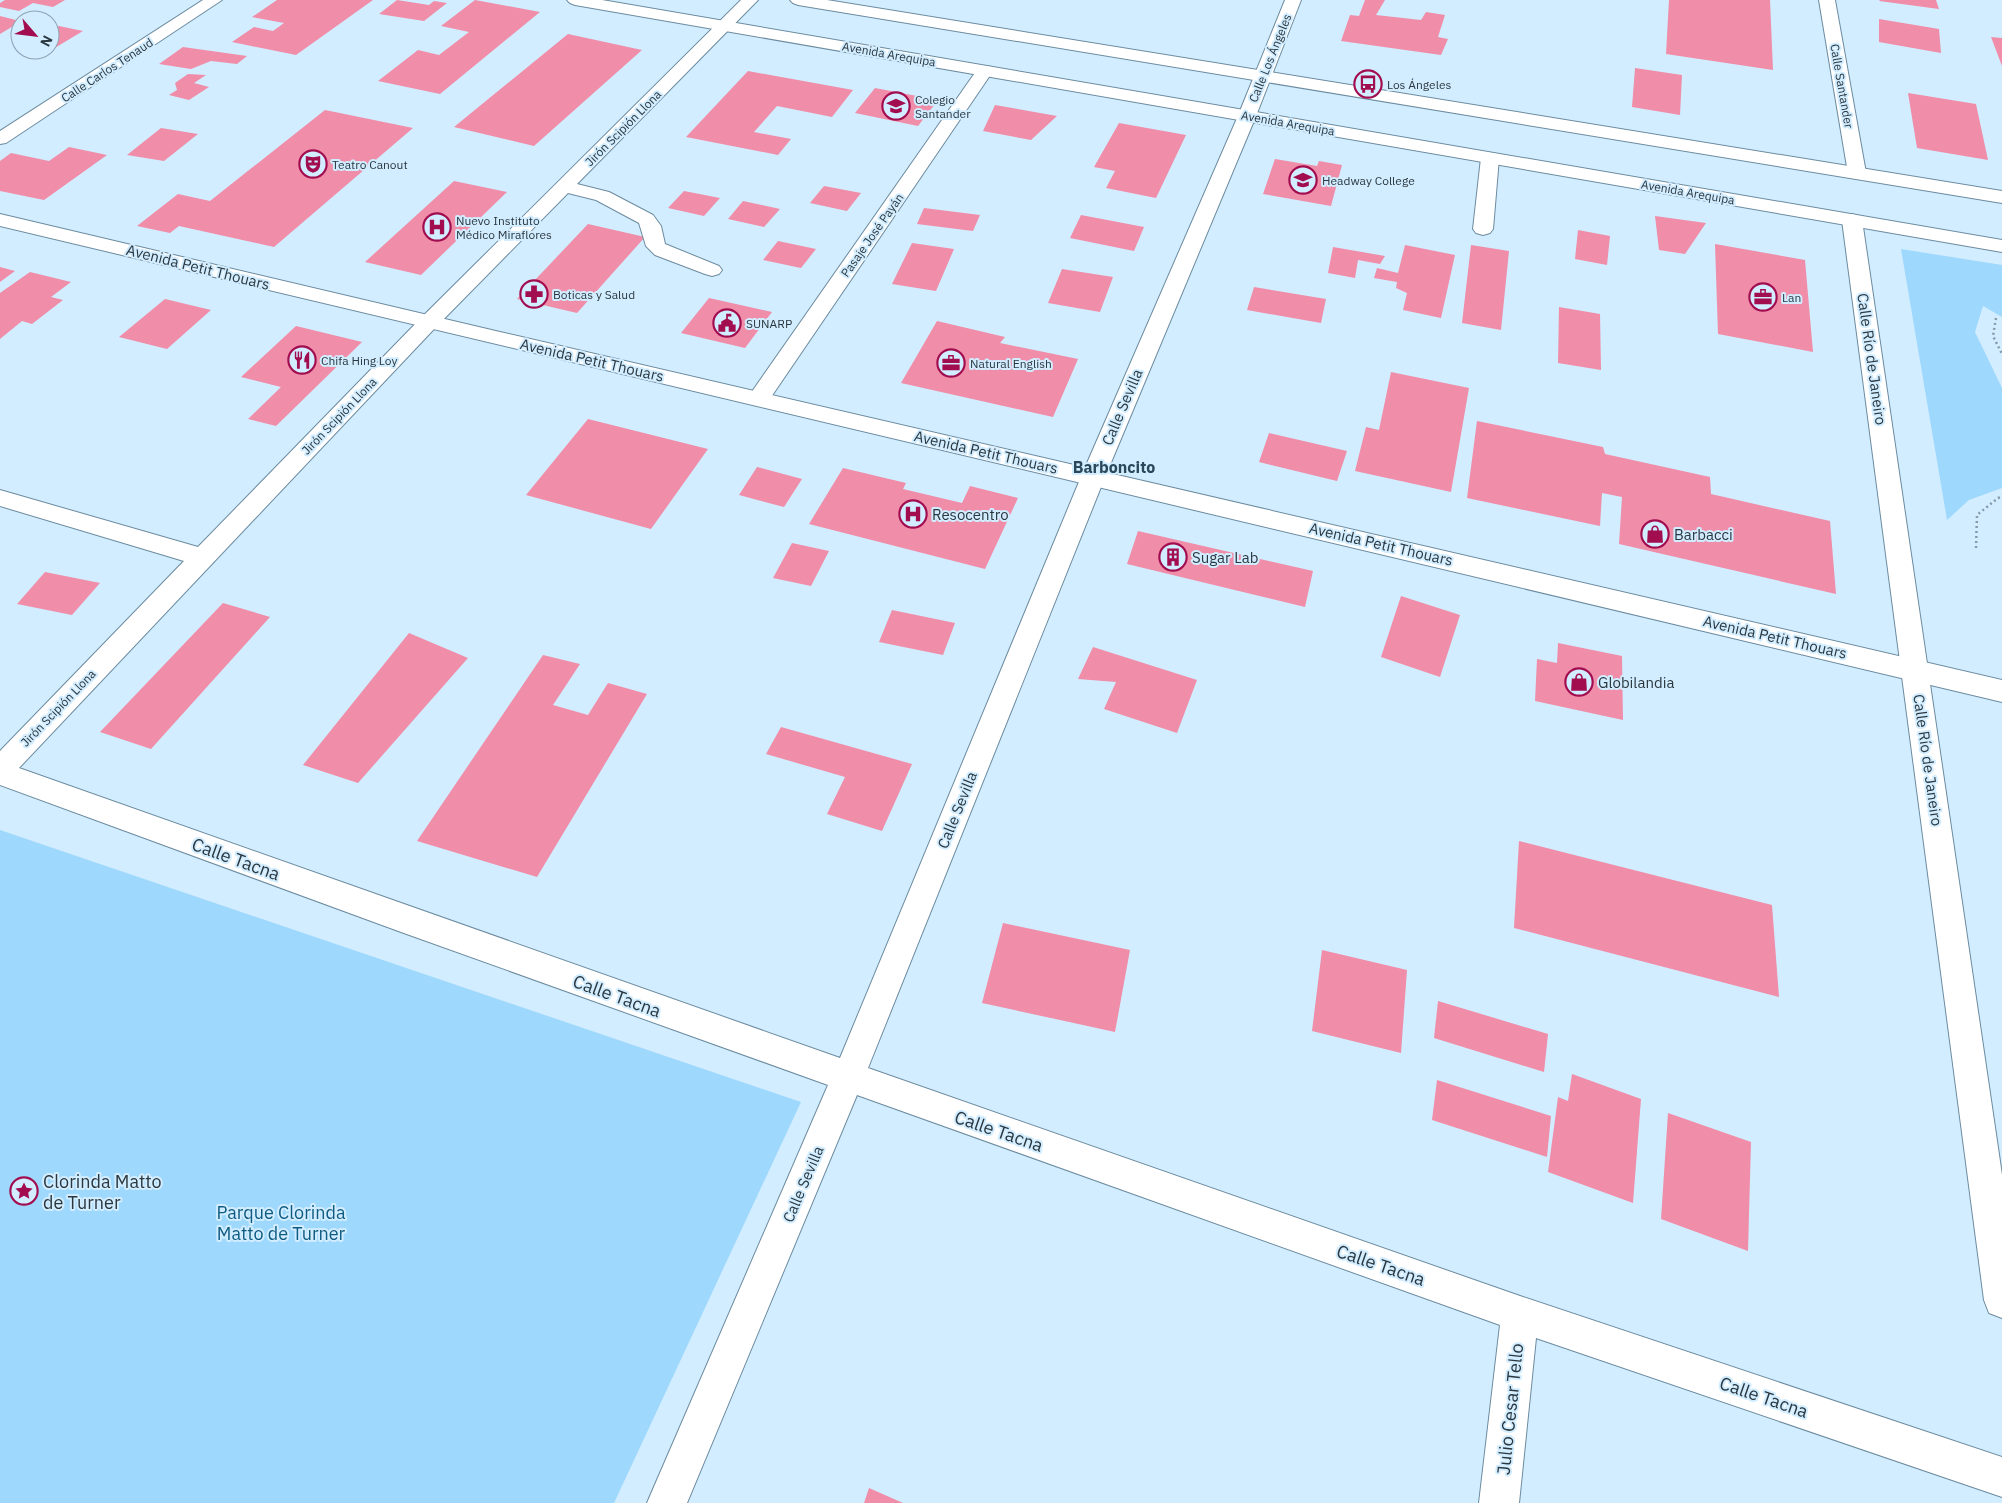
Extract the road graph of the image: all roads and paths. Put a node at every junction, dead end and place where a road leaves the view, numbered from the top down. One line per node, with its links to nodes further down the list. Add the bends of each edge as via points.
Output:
1 (214, 0): 12 (street, Calle Carlos Tenaud)
2 (575, 0): 7 (street, Avenida Arequipa)
3 (750, 0): 7 (street, Jirón Scipión Llona)
4 (798, 0): 9 (street)
5 (1293, 0): 9 (street, Calle Los Ángeles)
6 (1827, 0): 15 (street, Calle Santander)
7 (725, 25): 8 (street, Avenida Arequipa); 16 (street, Jirón Scipión Llona)
8 (985, 71): 10 (street, Avenida Arequipa); 26 (street, Pasaje José Payán)
9 (1263, 77): 10 (street, Calle Los Ángeles); 15 (street)
10 (1247, 116): 14 (street, Avenida Arequipa); 27 (street, Calle Sevilla)
11 (0, 117): 12 (street)
12 (27, 122): 13 (street, Calle Carlos Tenaud)
13 (0, 139)
14 (1490, 158): 19 (street, Avenida Arequipa); 20 (street)
15 (1857, 173): 17 (street)
16 (564, 186): 22 (street, via 602,196 646,219 656,246); 24 (street, Jirón Scipión Llona)
17 (2002, 197)
18 (0, 220): 24 (street, Avenida Petit Thouars)
19 (1852, 220): 21 (street, Avenida Arequipa); 32 (street, Calle Río de Janeiro)
20 (1483, 229)
21 (2002, 246)
22 (712, 270)
23 (1996, 318): 25 (path, via 1993,336)
24 (428, 323): 26 (street, Avenida Petit Thouars); 31 (street, Jirón Scipión Llona)
25 (2002, 354)
26 (760, 398): 27 (street, Avenida Petit Thouars)
27 (1093, 477): 32 (street, Avenida Petit Thouars); 36 (street, Calle Sevilla)
28 (2002, 497): 30 (path, via 1977,515)
29 (0, 498): 31 (street)
30 (1976, 548)
31 (203, 558): 34 (street, Jirón Scipión Llona)
32 (1916, 670): 33 (street, Avenida Petit Thouars); 37 (street, Calle Río de Janeiro)
33 (2002, 691)
34 (0, 769)
35 (0, 773): 36 (street, Calle Tacna)
36 (848, 1078): 38 (street, Calle Tacna); 40 (street, Calle Sevilla)
37 (2002, 1300)
38 (1520, 1314): 39 (street, Calle Tacna); 41 (street, Julio Cesar Tello)
39 (2002, 1477)
40 (667, 1503)
41 (1499, 1503)

